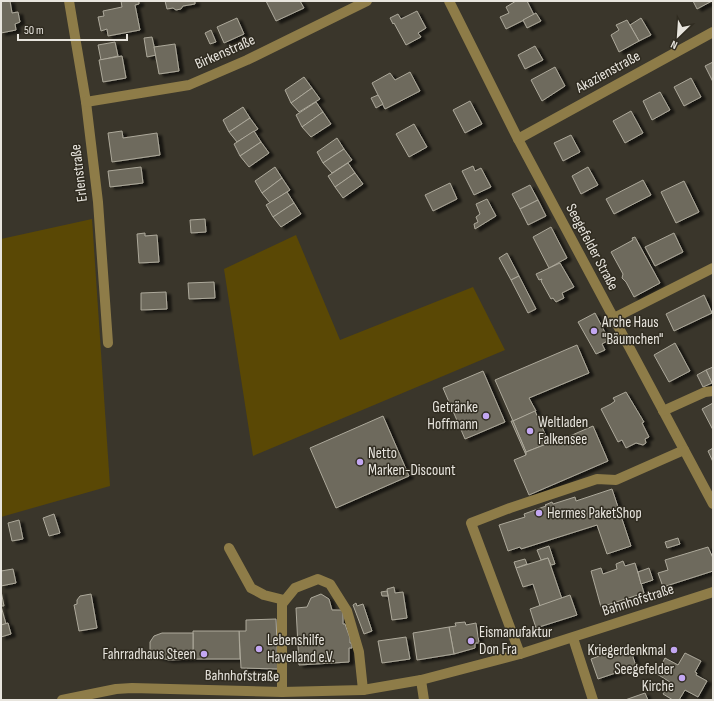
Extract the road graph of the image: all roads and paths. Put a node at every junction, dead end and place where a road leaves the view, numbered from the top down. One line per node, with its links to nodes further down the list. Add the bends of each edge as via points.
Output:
1 (69, 1): 5 (street, Erlenstraße)
2 (367, 1): 5 (street, Birkenstraße, via 247,60 189,85)
3 (449, 1): 6 (street, Seegefelder Straße)
4 (713, 32): 6 (street, Akazienstraße)
5 (86, 102): 9 (street, Erlenstraße, via 98,202)
6 (518, 139): 8 (street, Seegefelder Straße)
7 (713, 268): 8 (street)
8 (614, 318): 11 (street, Seegefelder Straße)
9 (108, 343)
10 (713, 391): 11 (street, via 705,392)
11 (663, 411): 12 (street, Seegefelder Straße)
12 (684, 450): 13 (street, Seegefelder Straße); 18 (street, via 616,480 597,479 471,523)
13 (712, 498)
14 (229, 548): 16 (street, via 251,588 264,595)
15 (713, 592): 17 (street, Bahnhofstraße)
16 (284, 600): 20 (street, via 295,588 318,579 330,584 347,611 359,652); 21 (street)
17 (573, 638): 18 (street, Bahnhofstraße); 24 (street)
18 (520, 654): 19 (street, Bahnhofstraße)
19 (422, 680): 20 (street, Bahnhofstraße); 23 (street)
20 (363, 690): 21 (street, Bahnhofstraße)
21 (282, 692): 22 (street, Bahnhofstraße, via 132,688)
22 (62, 700)
23 (424, 700)
24 (593, 700)

